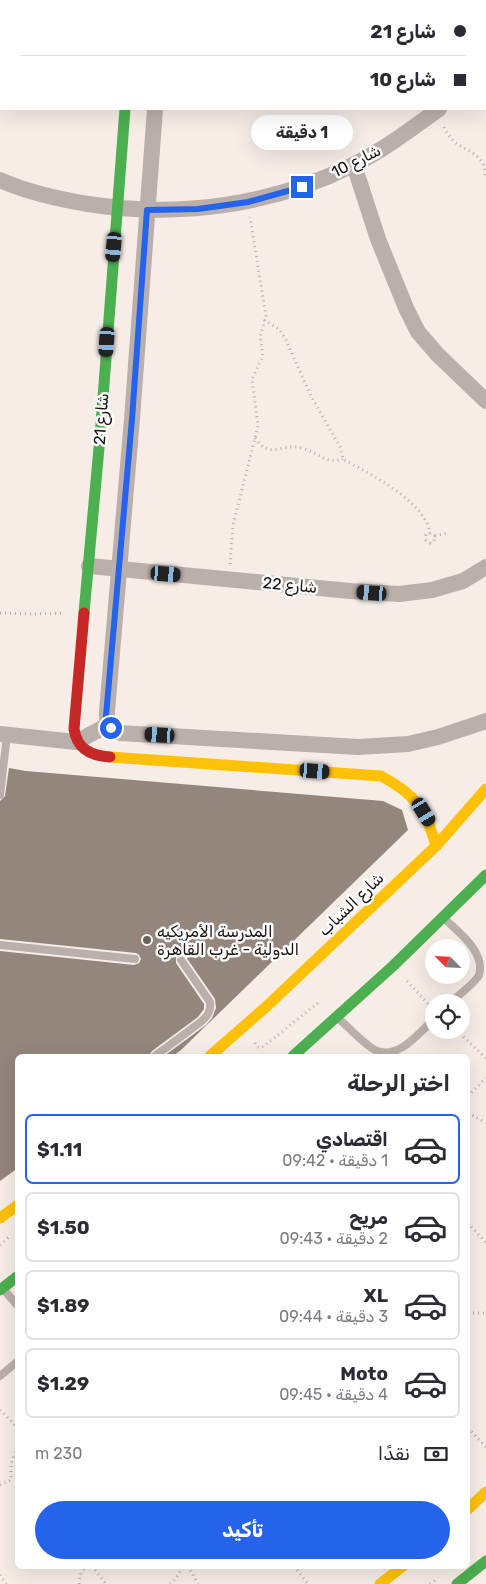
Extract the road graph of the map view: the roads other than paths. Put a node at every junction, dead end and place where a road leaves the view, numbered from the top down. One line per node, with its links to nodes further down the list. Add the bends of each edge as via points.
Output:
1 (125, 110): 6 (street, شارع 21)
2 (155, 110): 7 (street, شارع 21)
3 (441, 116): 4 (street, شارع 10)
4 (354, 165): 7 (street, شارع 10, via 302,187 248,202 198,209); 8 (street, via 378,239 418,332 438,356)
5 (0, 180): 6 (street, شارع 10, via 62,199)
6 (117, 208): 7 (street, شارع 10); 9 (street, شارع 21)
7 (147, 210): 11 (street, شارع 21)
8 (486, 401)
9 (89, 566): 11 (street, شارع 22); 15 (street, شارع 21)
10 (486, 566): 11 (street, شارع 22, via 463,581 432,590 399,594)
11 (120, 569): 12 (street, شارع 21)
12 (108, 718): 13 (street, via 111,728 120,733 358,747 408,744); 15 (street)
13 (486, 721)
14 (4, 734): 15 (street); 17 (lane)
15 (75, 736): 18 (street, via 88,753 104,757 381,776 401,786 418,802 430,822)
16 (486, 790): 18 (street, شارع الشباب)
17 (0, 795)
18 (436, 846): 27 (street, شارع الشباب)
19 (486, 875): 20 (street)
20 (443, 918): 24 (lane, via 481,956 479,976); 25 (street)
21 (0, 945): 22 (lane)
22 (136, 959)
23 (181, 960): 29 (lane, via 210,1002 210,1009 202,1021)
24 (460, 994)
25 (337, 1018): 26 (lane, via 374,1050 384,1053 395,1052); 31 (street)
26 (425, 1027)
27 (230, 1039): 28 (street); 30 (street, شارع الشباب)
28 (234, 1053)
29 (158, 1054)
30 (212, 1054)
31 (295, 1054)
32 (15, 1207): 33 (street)
33 (0, 1218)
34 (15, 1278): 35 (street)
35 (1, 1289): 36 (lane)
36 (15, 1303)
37 (15, 1364): 38 (lane)
38 (0, 1376)
39 (486, 1492): 40 (street)
40 (470, 1507)
41 (486, 1561): 44 (street)
42 (399, 1569): 43 (street)
43 (380, 1584)
44 (457, 1584)

